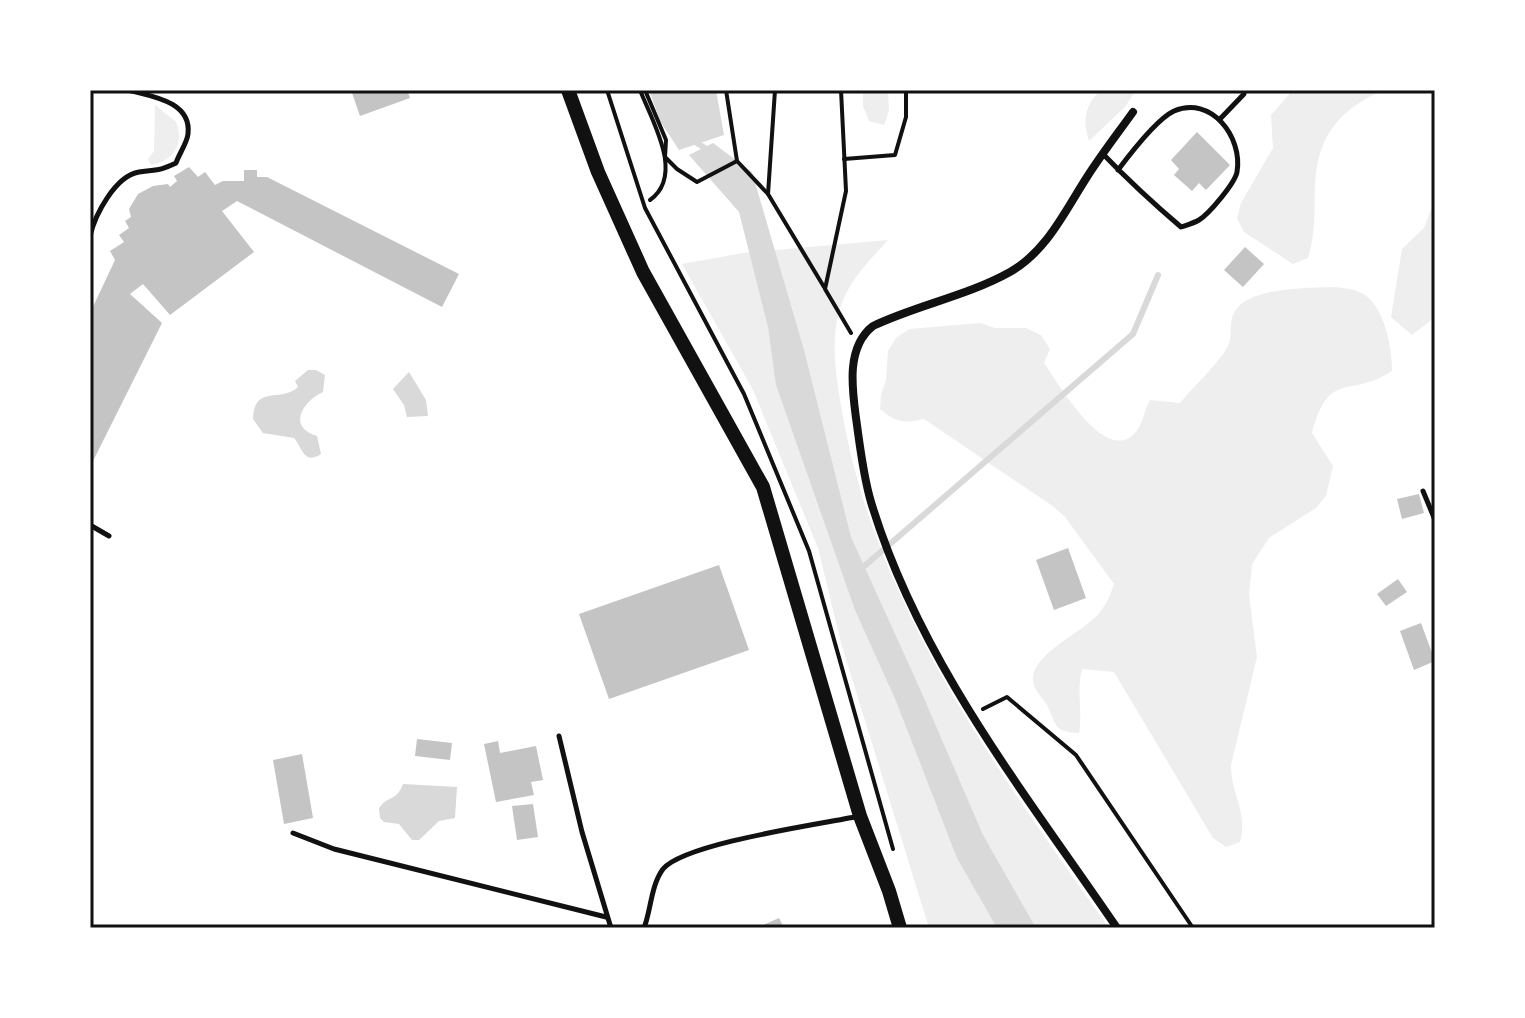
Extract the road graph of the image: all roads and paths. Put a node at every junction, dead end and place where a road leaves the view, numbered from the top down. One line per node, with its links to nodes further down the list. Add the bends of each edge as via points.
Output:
1 (128, 90): 18 (lane, via 170,102 184,114 188,133 176,163 125,178)
2 (568, 90): 27 (main road, via 643,272 763,487)
3 (642, 90): 12 (path)
4 (726, 90): 14 (path)
5 (775, 90): 16 (path)
6 (841, 90): 13 (path)
7 (906, 90): 13 (path, via 906,117 895,155)
8 (1244, 94): 10 (lane)
9 (1133, 112): 11 (street)
10 (1220, 119): 15 (lane, via 1197,108 1173,111); 15 (lane, via 1235,138 1237,173 1199,220 1181,227)
11 (1103, 154): 15 (lane); 20 (street, via 1049,237 1020,265 988,283 873,326)
12 (665, 157): 14 (path, via 697,182); 17 (path, via 666,176 660,193)
13 (844, 159): 19 (path, via 846,191)
14 (737, 161): 16 (path)
15 (1118, 170)
16 (768, 194): 19 (path)
17 (650, 200)
18 (90, 236)
19 (825, 289): 20 (path)
20 (858, 345): 25 (street, via 854,395 871,500 919,620)
21 (1423, 491): 22 (lane)
22 (1435, 520)
23 (90, 525): 24 (lane)
24 (109, 536)
25 (971, 714): 33 (street); 34 (path, via 1007,697 1076,755)
26 (559, 736): 29 (lane)
27 (860, 816): 31 (lane, via 678,859 664,869 655,886); 32 (main road)
28 (293, 833): 29 (lane, via 334,849)
29 (606, 917): 30 (lane)
30 (611, 928)
31 (644, 928)
32 (900, 928)
33 (1117, 928)
34 (1193, 928)

